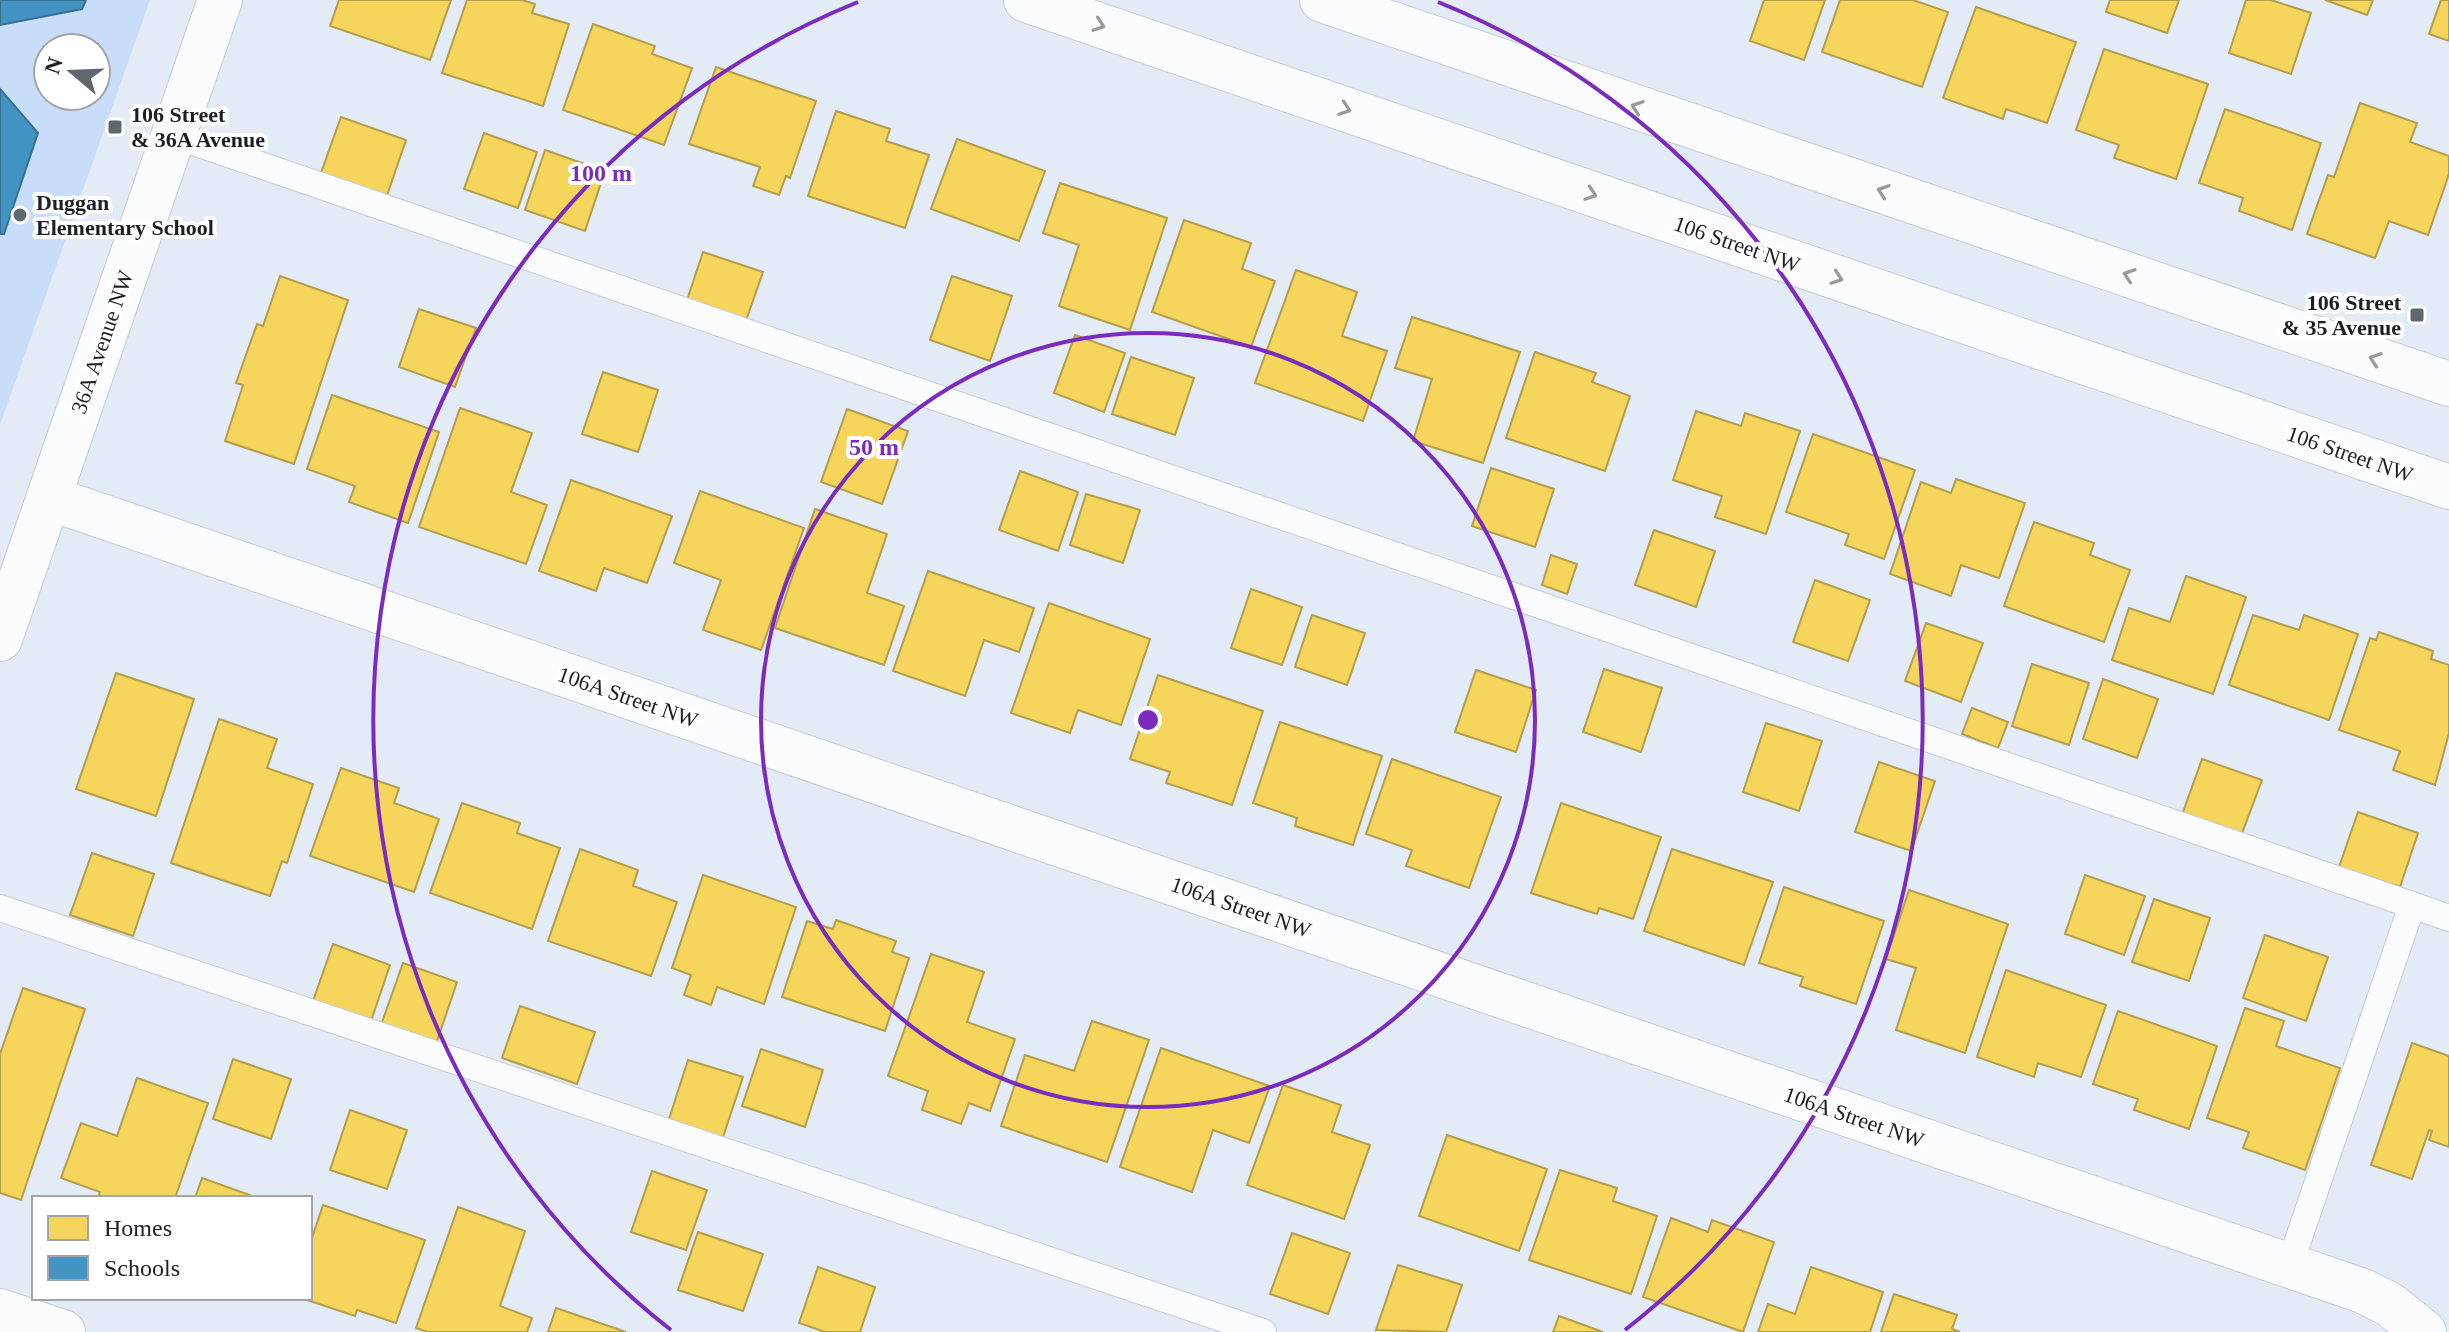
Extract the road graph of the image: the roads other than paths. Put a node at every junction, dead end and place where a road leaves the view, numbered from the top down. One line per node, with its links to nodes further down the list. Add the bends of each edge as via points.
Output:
1 (220, 0): 4 (street, 36A Avenue NW)
2 (1026, 0): 6 (street, 106 Street NW, one-way to 6)
3 (1322, 0): 5 (street, one-way to 3)
4 (173, 135): 7 (street, 36A Avenue NW); 9 (lane)
5 (2449, 384)
6 (2449, 487)
7 (49, 498): 8 (street, 36A Avenue NW); 12 (street, 106A Street NW)
8 (0, 639)
9 (2412, 905): 11 (lane); 12 (lane)
10 (0, 908): 15 (lane)
11 (2449, 918)
12 (2289, 1267): 16 (street, 106A Street NW, via 2363,1291 2400,1311)
13 (0, 1311): 14 (street)
14 (63, 1332)
15 (1263, 1332)
16 (2424, 1332)

